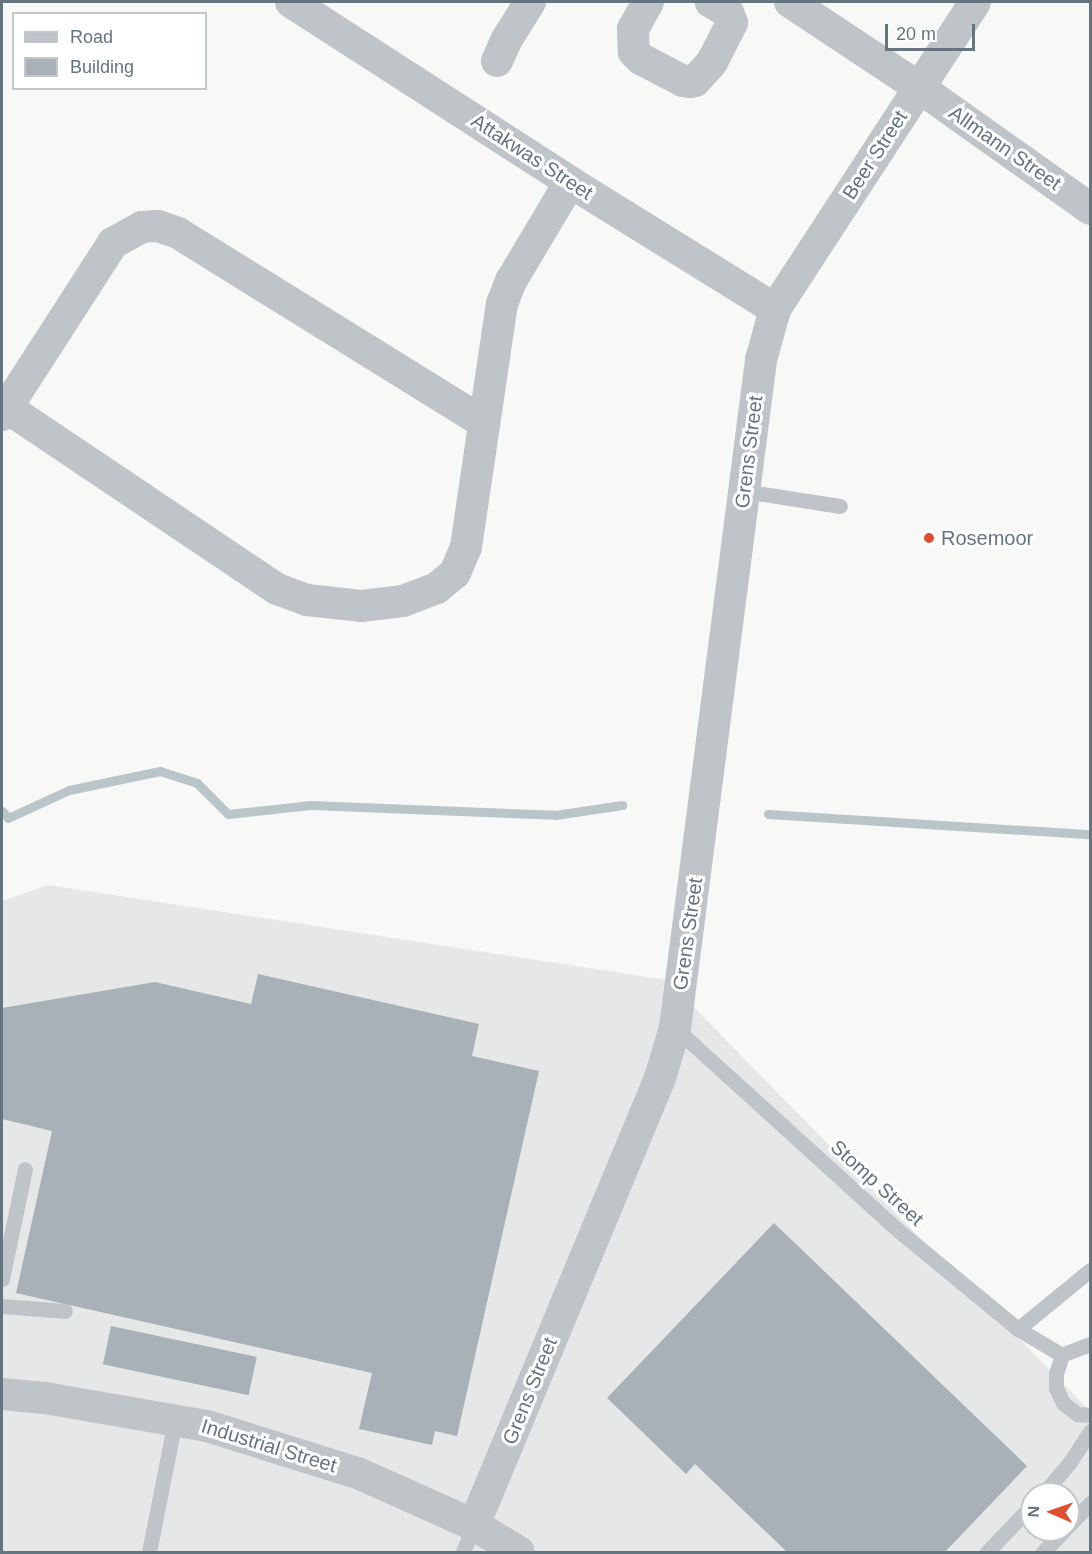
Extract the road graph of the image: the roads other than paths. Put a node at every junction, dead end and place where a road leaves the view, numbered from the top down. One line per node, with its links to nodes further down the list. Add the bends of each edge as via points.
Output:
1 (291, 2): 9 (street, Attakwas Street)
2 (530, 2): 7 (street)
3 (711, 2): 6 (street, via 728,12 732,23 712,62 695,81 683,81 634,52)
4 (790, 2): 8 (street, Allmann Street)
5 (975, 2): 8 (street, Beer Street)
6 (636, 6)
7 (497, 61)
8 (920, 88): 10 (street, Allmann Street); 11 (street, Beer Street)
9 (570, 182): 11 (street, Attakwas Street); 13 (street, via 511,281 502,304)
10 (1090, 209)
11 (775, 309): 14 (street, Grens Street, via 761,360)
12 (4, 411): 13 (street, via 113,243 142,227 158,226 178,233); 13 (street, via 277,589 307,600 360,606 403,601 437,588 455,573 466,547)
13 (484, 423)
14 (744, 491): 15 (lane); 16 (street, Grens Street)
15 (840, 506)
16 (675, 1028): 22 (lane, Stomp Street, via 899,1231); 31 (street, Grens Street, via 660,1078)
17 (25, 1169): 19 (lane)
18 (1090, 1270): 22 (lane)
19 (2, 1279)
20 (2, 1306): 21 (lane)
21 (65, 1311)
22 (1018, 1329): 24 (lane, Stomp Street)
23 (1090, 1344): 24 (lane)
24 (1062, 1355): 26 (lane, via 1056,1388 1063,1403 1077,1413)
25 (2, 1394): 27 (street, Industrial Street)
26 (1090, 1415)
27 (176, 1421): 31 (street, Industrial Street, via 207,1426 360,1474); 32 (lane)
28 (1090, 1431): 29 (lane)
29 (1053, 1482)
30 (1020, 1518): 34 (lane)
31 (469, 1539): 33 (street, Industrial Street)
32 (149, 1552)
33 (519, 1552)
34 (987, 1552)

